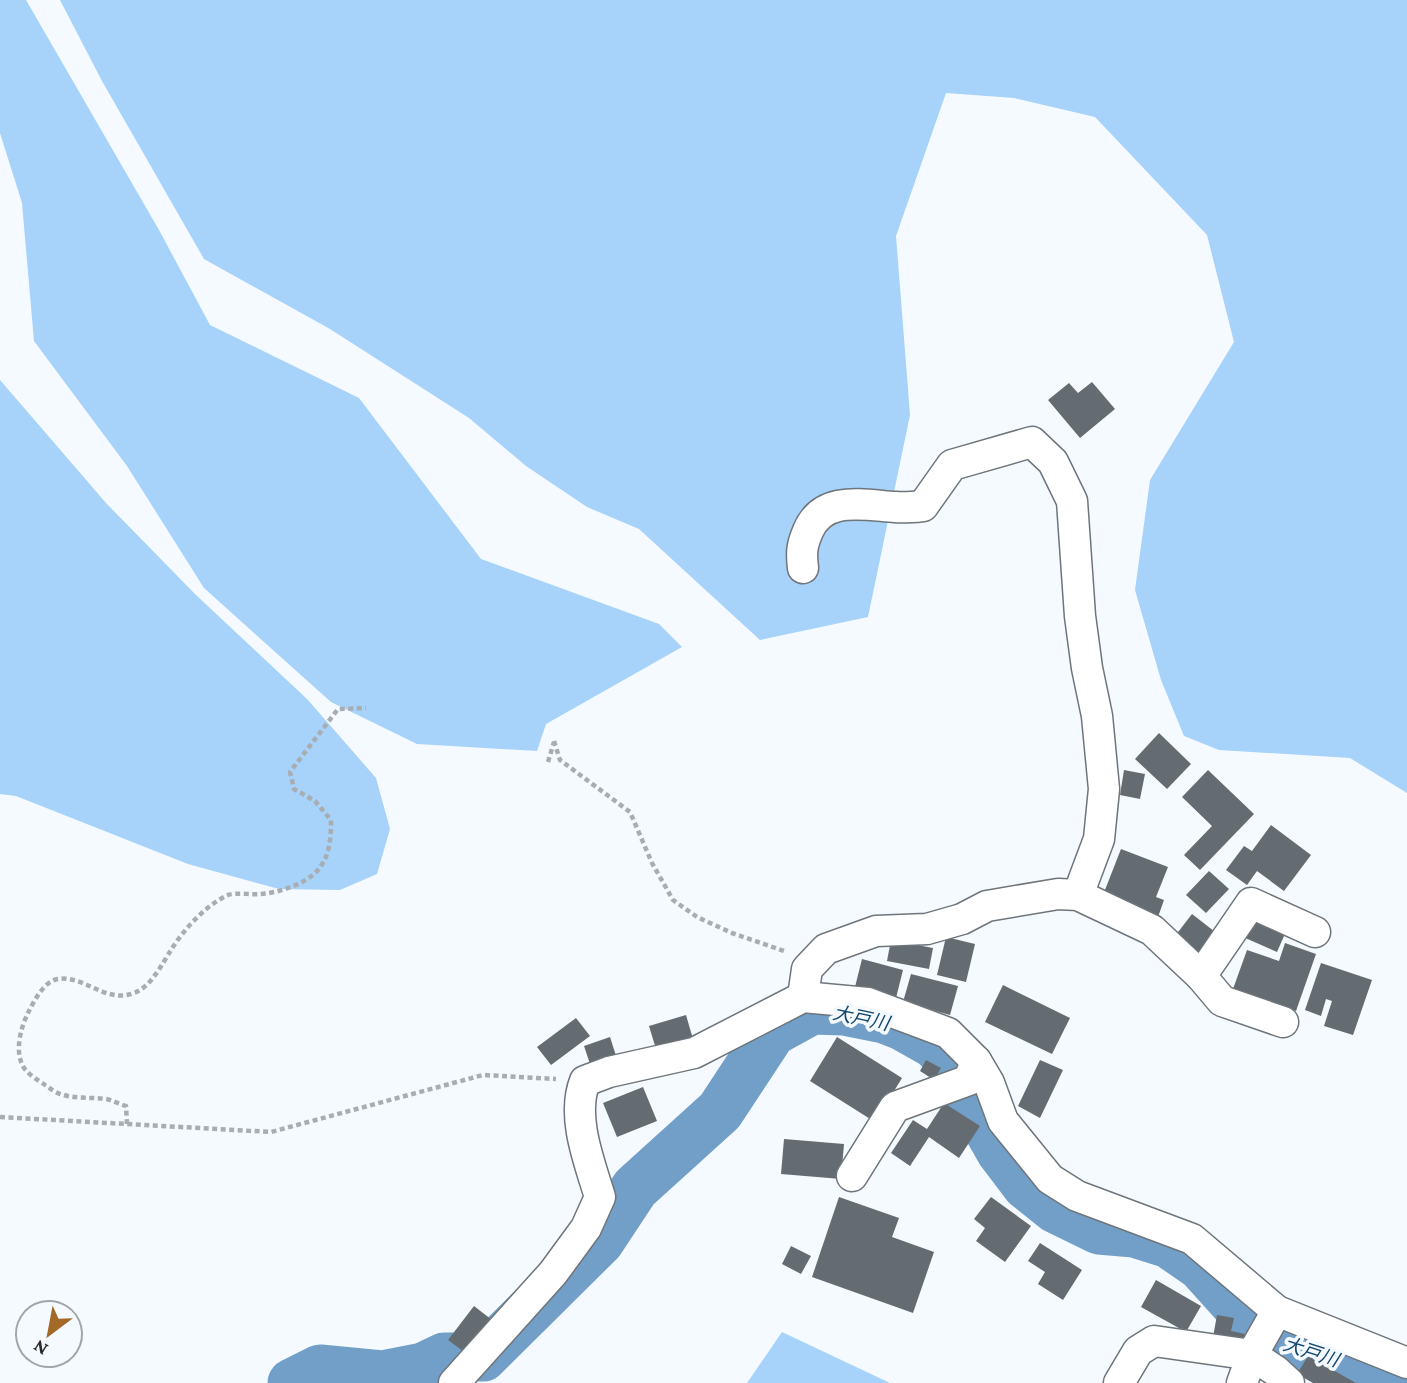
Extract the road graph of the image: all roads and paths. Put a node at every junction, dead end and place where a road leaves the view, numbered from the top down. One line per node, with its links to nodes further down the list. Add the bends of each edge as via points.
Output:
1 (803, 568): 4 (street, via 800,548 812,520 836,505 923,506 952,465 1032,442 1053,462 1072,500 1080,616 1104,789 1099,839)
2 (366, 708): 12 (path, via 338,709 290,772 294,789 314,801 331,820 331,839 321,867 286,889 230,894 187,928 160,970 136,993 116,996 71,978 56,979 48,982 32,1006 21,1026 22,1065 60,1094 126,1106)
3 (548, 762): 7 (path, via 554,741 560,760 630,812 673,900 696,917 801,957)
4 (1078, 895): 6 (street, via 1152,930); 7 (street, via 987,906 927,929 876,930 826,949)
5 (1315, 932): 6 (street, via 1251,903)
6 (1201, 976): 8 (street, via 1222,1001)
7 (805, 983): 9 (street, via 948,1033); 10 (street, via 694,1053)
8 (1283, 1022)
9 (966, 1076): 13 (street, via 895,1107); 14 (street, via 989,1083 1003,1121 1050,1179 1077,1196 1192,1240)
10 (585, 1081): 12 (path, via 483,1076 271,1132); 16 (street, via 579,1096 585,1147 600,1197 586,1228 553,1273)
11 (0, 1117): 12 (path)
12 (127, 1124)
13 (852, 1176)
14 (1265, 1335): 15 (street); 17 (street, via 1154,1341 1138,1350); 18 (street); 19 (street, via 1276,1371)
15 (1407, 1363)
16 (469, 1366)
17 (1119, 1383)
18 (1242, 1383)
19 (1289, 1383)

